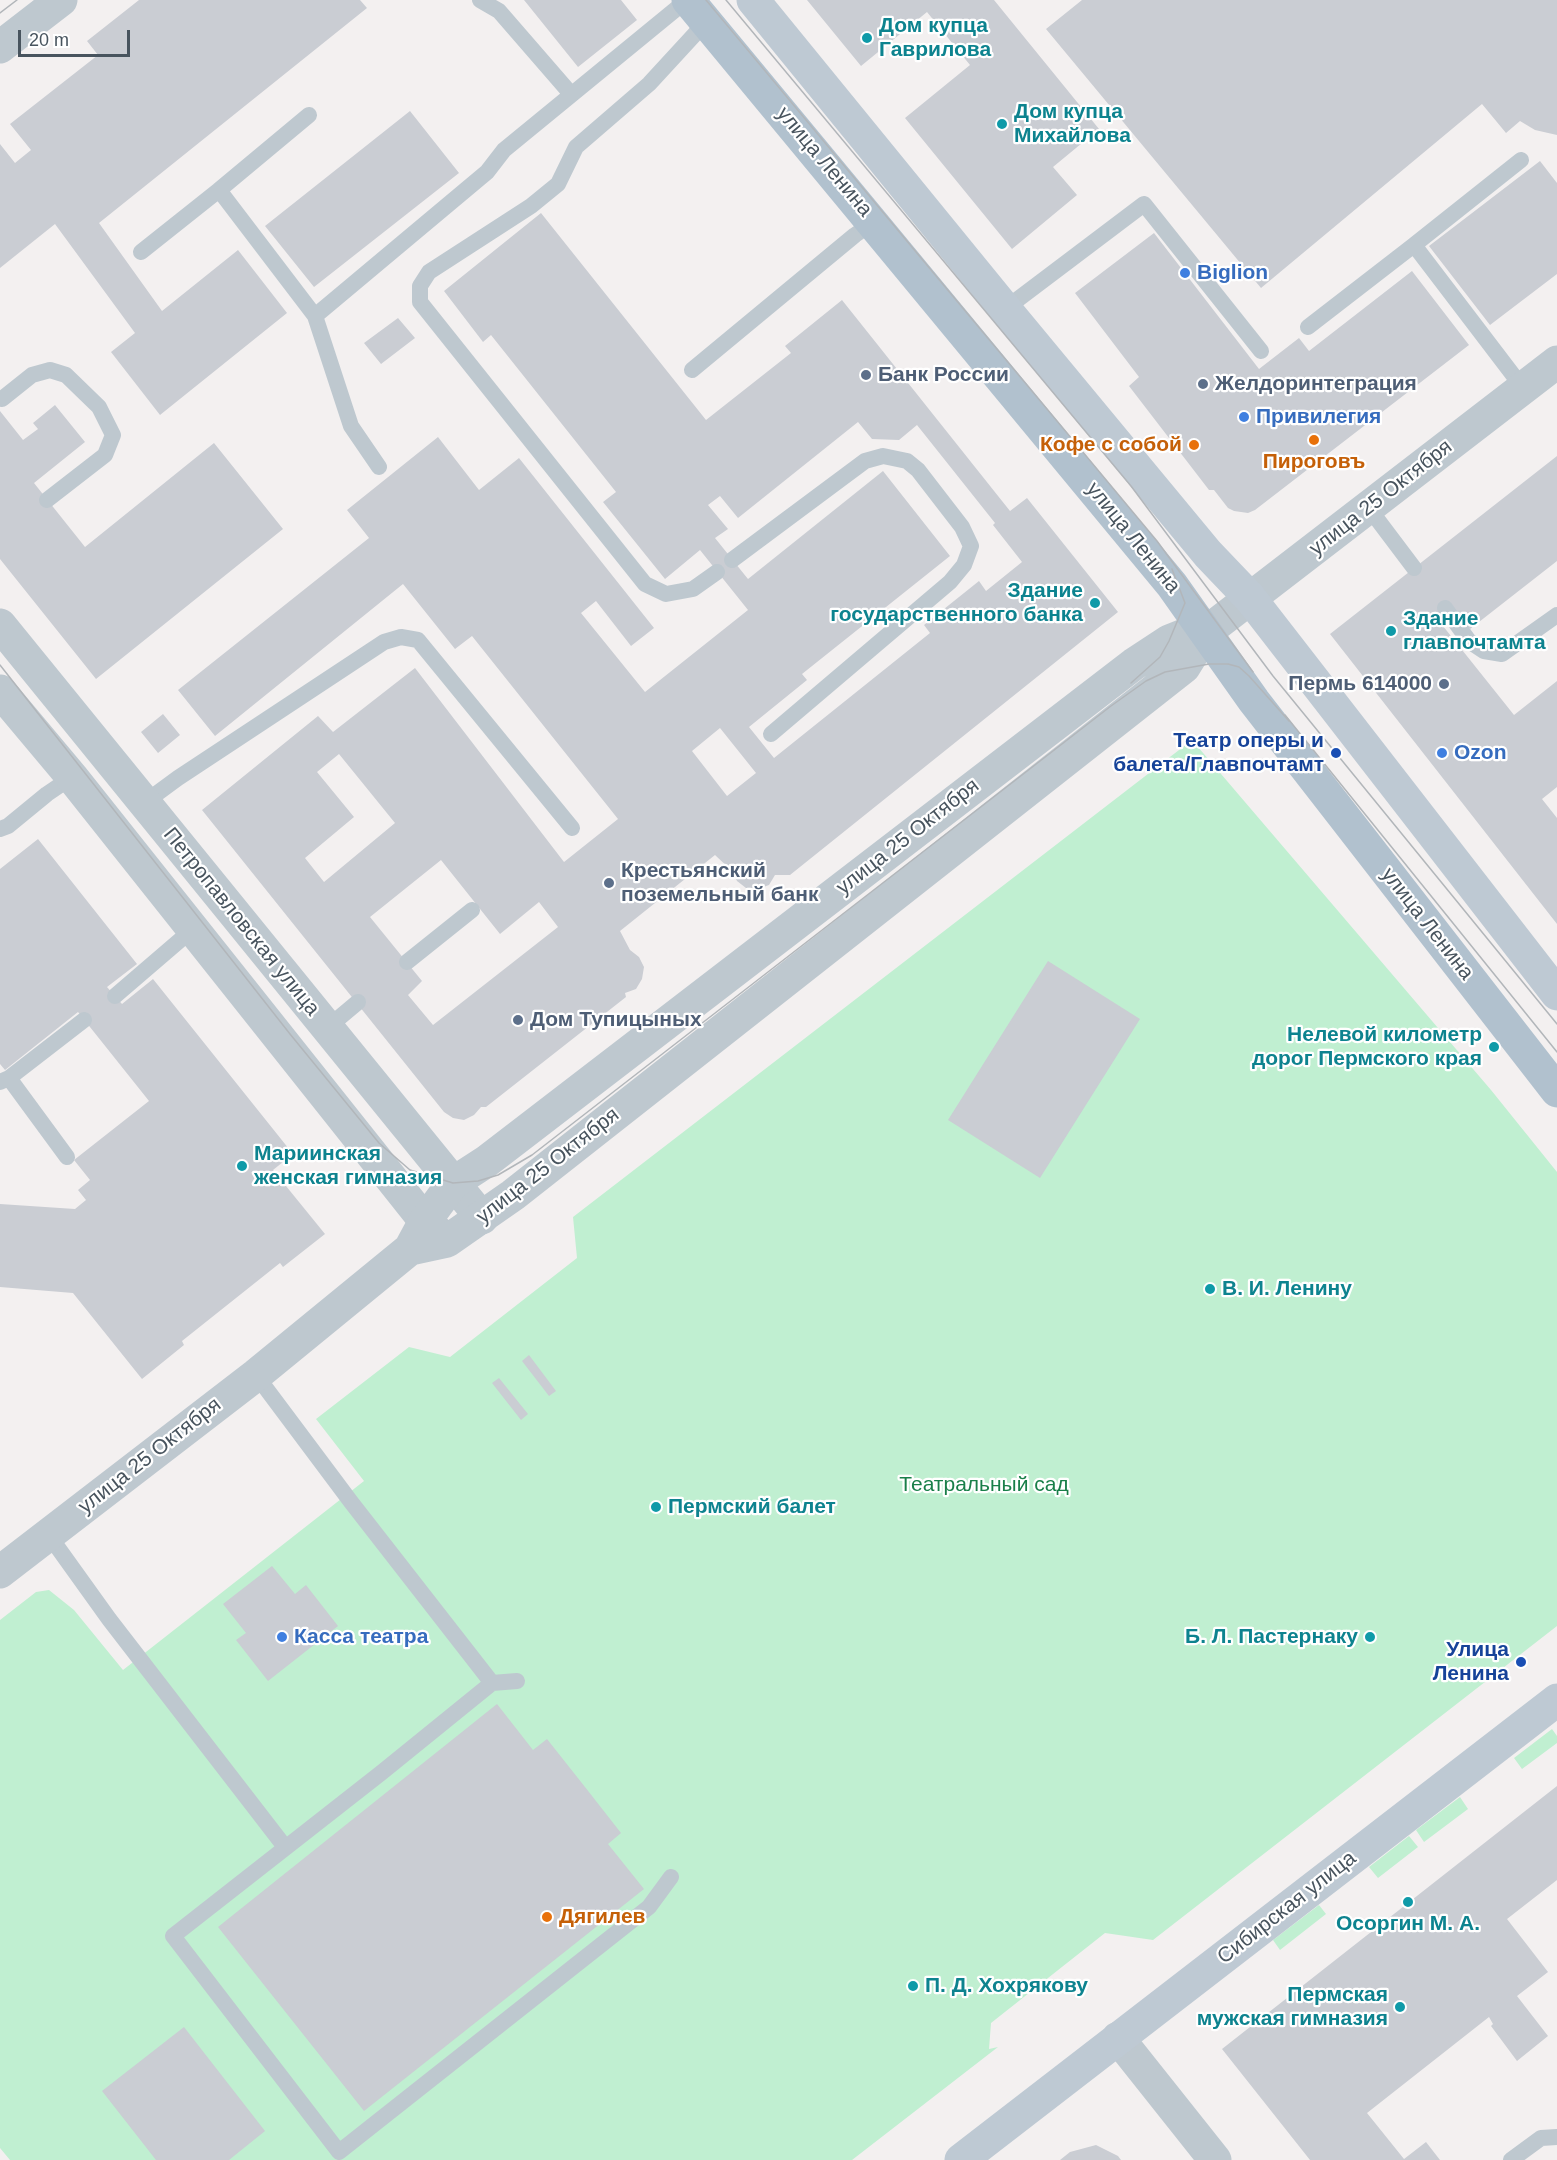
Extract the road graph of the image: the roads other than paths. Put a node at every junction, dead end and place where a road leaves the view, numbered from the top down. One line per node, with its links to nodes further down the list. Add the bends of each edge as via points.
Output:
1 (61, 0): 5 (street)
2 (480, 0): 6 (lane, via 499,11)
3 (753, 0): 13 (main road)
4 (693, 6): 6 (lane); 10 (main road, улица Ленина); 26 (lane, via 695,34 649,84 576,147 558,184 429,272 420,286 420,302 645,584 666,594 675,593 693,589)
5 (0, 47)
6 (571, 94): 14 (lane, via 504,150 487,172)
7 (309, 116): 9 (lane)
8 (1521, 160): 11 (lane)
9 (219, 190): 12 (lane); 14 (lane)
10 (874, 222): 18 (lane); 31 (main road, улица Ленина, via 1159,568)
11 (1414, 245): 15 (lane); 19 (lane)
12 (141, 252)
13 (1005, 309): 16 (lane, via 1144,204); 27 (main road, via 1208,554)
14 (315, 316): 21 (lane, via 351,426)
15 (1308, 327)
16 (1261, 351)
17 (1557, 362): 19 (street, улица 25 Октября)
18 (692, 370)
19 (1523, 388): 23 (street, улица 25 Октября)
20 (2, 399): 22 (lane, via 32,375 50,370 66,375 99,408 113,435 105,455)
21 (379, 467)
22 (47, 500)
23 (1368, 507): 25 (lane); 27 (street, улица 25 Октября)
24 (732, 560): 33 (lane, via 865,461 884,456 907,461 918,470 962,527 971,546 964,565 950,582)
25 (1414, 568)
26 (717, 572)
27 (1250, 598): 31 (street, улица 25 Октября); 41 (main road)
28 (1444, 608): 29 (lane, via 1469,641 1484,651 1502,654)
29 (1557, 615)
30 (0, 625): 35 (street, Петропавловская улица)
31 (1205, 633): 47 (main road, улица Ленина); 49 (street, улица 25 Октября, via 1169,641 1134,664); 50 (street, улица 25 Октября, via 1184,667)
32 (0, 691): 34 (street, Петропавловская улица)
33 (771, 734)
34 (72, 777): 37 (lane); 39 (street, Петропавловская улица)
35 (144, 803): 36 (lane, via 384,642 401,637 418,640); 45 (street, Петропавловская улица)
36 (572, 828)
37 (0, 829)
38 (472, 910): 40 (lane)
39 (193, 929): 42 (lane); 51 (street, Петропавловская улица)
40 (407, 962)
41 (1557, 994)
42 (115, 996)
43 (358, 1002): 45 (lane)
44 (84, 1020): 46 (lane)
45 (327, 1028): 49 (street, Петропавловская улица)
46 (4, 1080): 48 (lane)
47 (1557, 1091)
48 (67, 1157)
49 (453, 1184): 50 (street, Петропавловская улица); 51 (street, улица 25 Октября)
50 (482, 1218): 51 (street, улица 25 Октября)
51 (436, 1231): 52 (street, улица 25 Октября)
52 (256, 1375): 53 (street, улица 25 Октября); 56 (lane)
53 (48, 1534): 54 (street, улица 25 Октября); 58 (lane)
54 (0, 1572)
55 (517, 1681): 56 (lane)
56 (492, 1683): 58 (lane)
57 (1557, 1700): 60 (main road, Сибирская улица)
58 (285, 1847): 59 (lane, via 173,1936 339,2152 649,1907)
59 (672, 1876)
60 (1118, 2038): 62 (main road, Сибирская улица); 63 (street)
61 (1557, 2137): 64 (lane, via 1541,2138)
62 (961, 2160)
63 (1215, 2160)
64 (1511, 2160)

